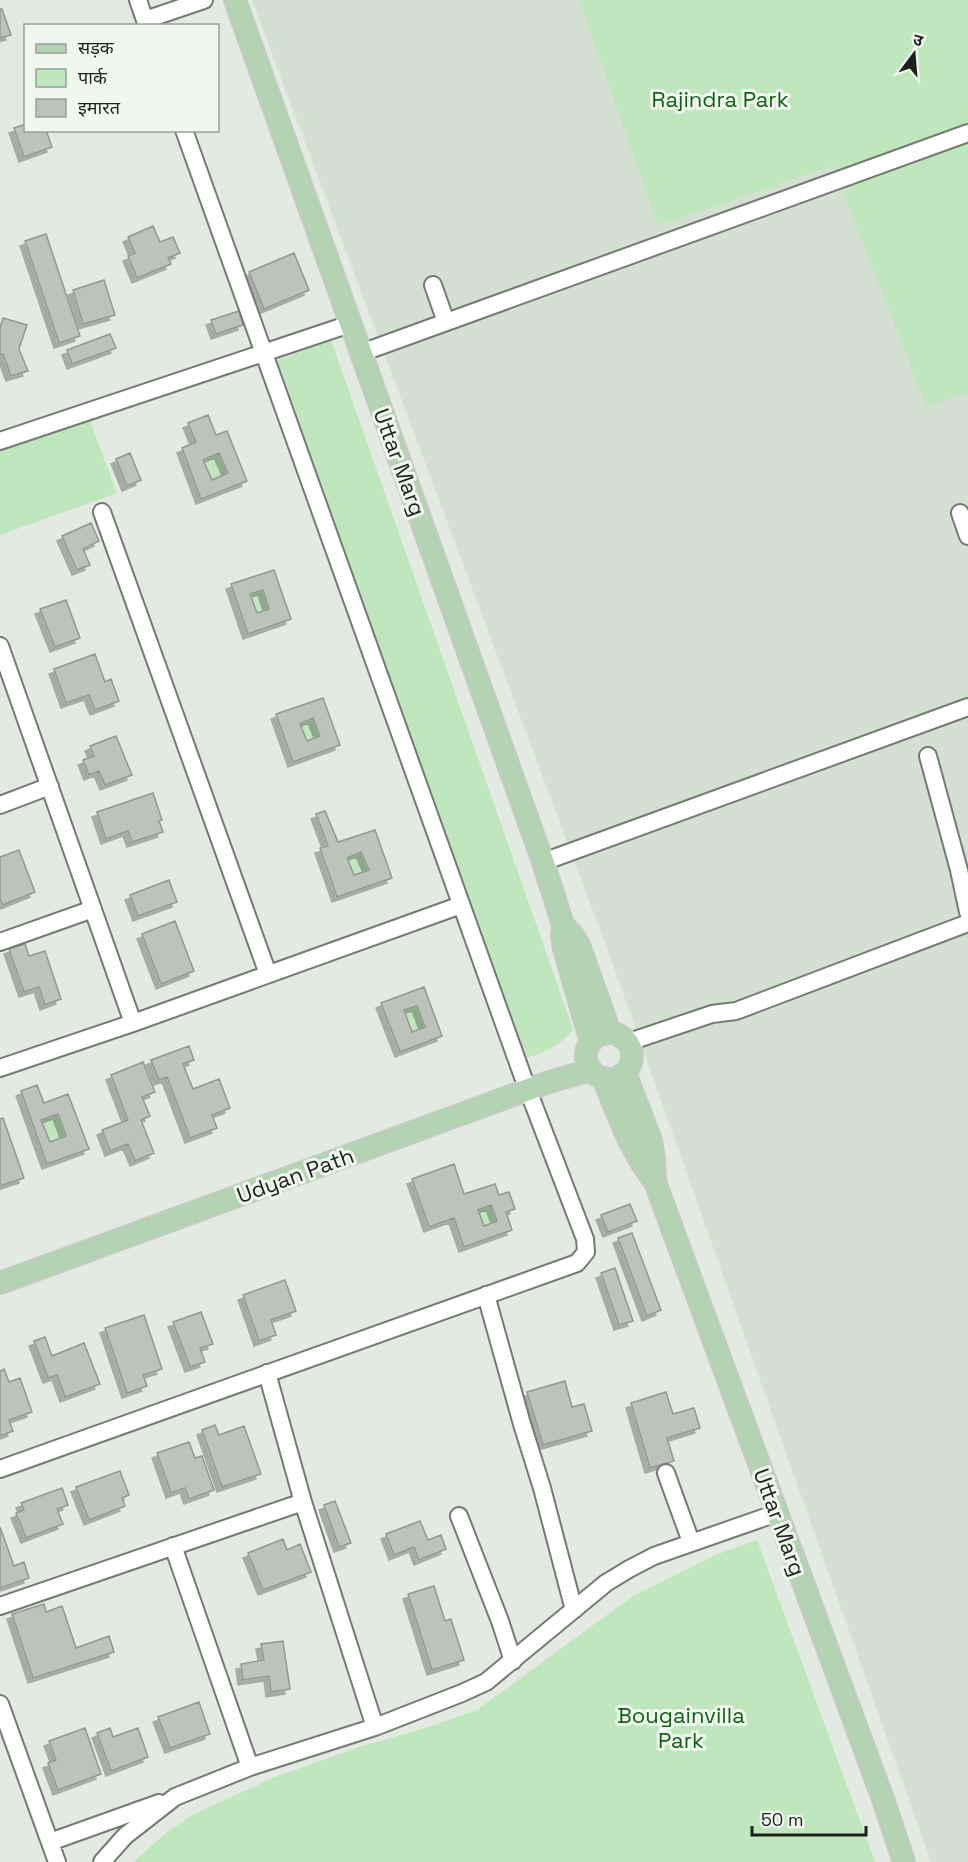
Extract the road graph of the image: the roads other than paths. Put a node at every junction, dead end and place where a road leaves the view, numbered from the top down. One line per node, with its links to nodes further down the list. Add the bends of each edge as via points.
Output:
1 (138, 0): 4 (street)
2 (204, 0): 4 (street)
3 (234, 0): 9 (main road, Uttar Marg)
4 (146, 23)
5 (185, 132): 10 (street)
6 (968, 133): 8 (street)
7 (433, 285): 8 (street)
8 (446, 322): 11 (street)
9 (350, 324): 10 (street); 11 (main road, Uttar Marg)
10 (264, 353): 12 (street); 23 (street)
11 (361, 353): 22 (main road, Uttar Marg)
12 (0, 441)
13 (102, 512): 29 (street)
14 (960, 513): 15 (street)
15 (968, 536)
16 (0, 646): 17 (street)
17 (5, 678): 20 (street)
18 (968, 707): 22 (street)
19 (928, 756): 25 (street)
20 (50, 786): 21 (street); 24 (street)
21 (0, 805)
22 (543, 862): 27 (main road, Uttar Marg)
23 (461, 904): 29 (street); 35 (street)
24 (93, 909): 28 (street); 30 (street)
25 (968, 912)
26 (968, 923): 31 (street, via 736,1011 712,1014)
27 (563, 925): 31 (main road, Uttar Marg, via 579,945); 32 (main road, Uttar Marg, via 564,950)
28 (0, 942)
29 (268, 974): 30 (street)
30 (134, 1023): 33 (street)
31 (624, 1042): 32 (main road, via 602,1033); 34 (main road, via 630,1067)
32 (593, 1061): 34 (main road, via 618,1077); 35 (main road, Udyan Path); 36 (main road, Uttar Marg, via 630,1146)
33 (0, 1068)
34 (625, 1073): 36 (main road, Uttar Marg, via 651,1140)
35 (525, 1083): 37 (main road, Udyan Path); 38 (main road, Udyan Path); 39 (street, via 585,1239 586,1252 577,1263)
36 (655, 1182): 44 (main road, Uttar Marg)
37 (0, 1269)
38 (0, 1283)
39 (486, 1294): 40 (street); 49 (street)
40 (267, 1373): 41 (street); 43 (street)
41 (0, 1468)
42 (666, 1473): 46 (street)
43 (303, 1502): 47 (street); 52 (street)
44 (777, 1513): 46 (street); 58 (main road, Uttar Marg)
45 (459, 1516): 50 (street)
46 (691, 1542): 49 (street, via 629,1569)
47 (173, 1546): 48 (street); 53 (street)
48 (0, 1606)
49 (574, 1610): 50 (street)
50 (513, 1661): 52 (street, via 478,1686)
51 (0, 1704): 55 (street)
52 (375, 1727): 53 (street)
53 (250, 1767): 54 (street)
54 (175, 1797): 55 (street); 57 (street, via 125,1836)
55 (50, 1842): 56 (street)
56 (57, 1862)
57 (102, 1862)
58 (904, 1862)

